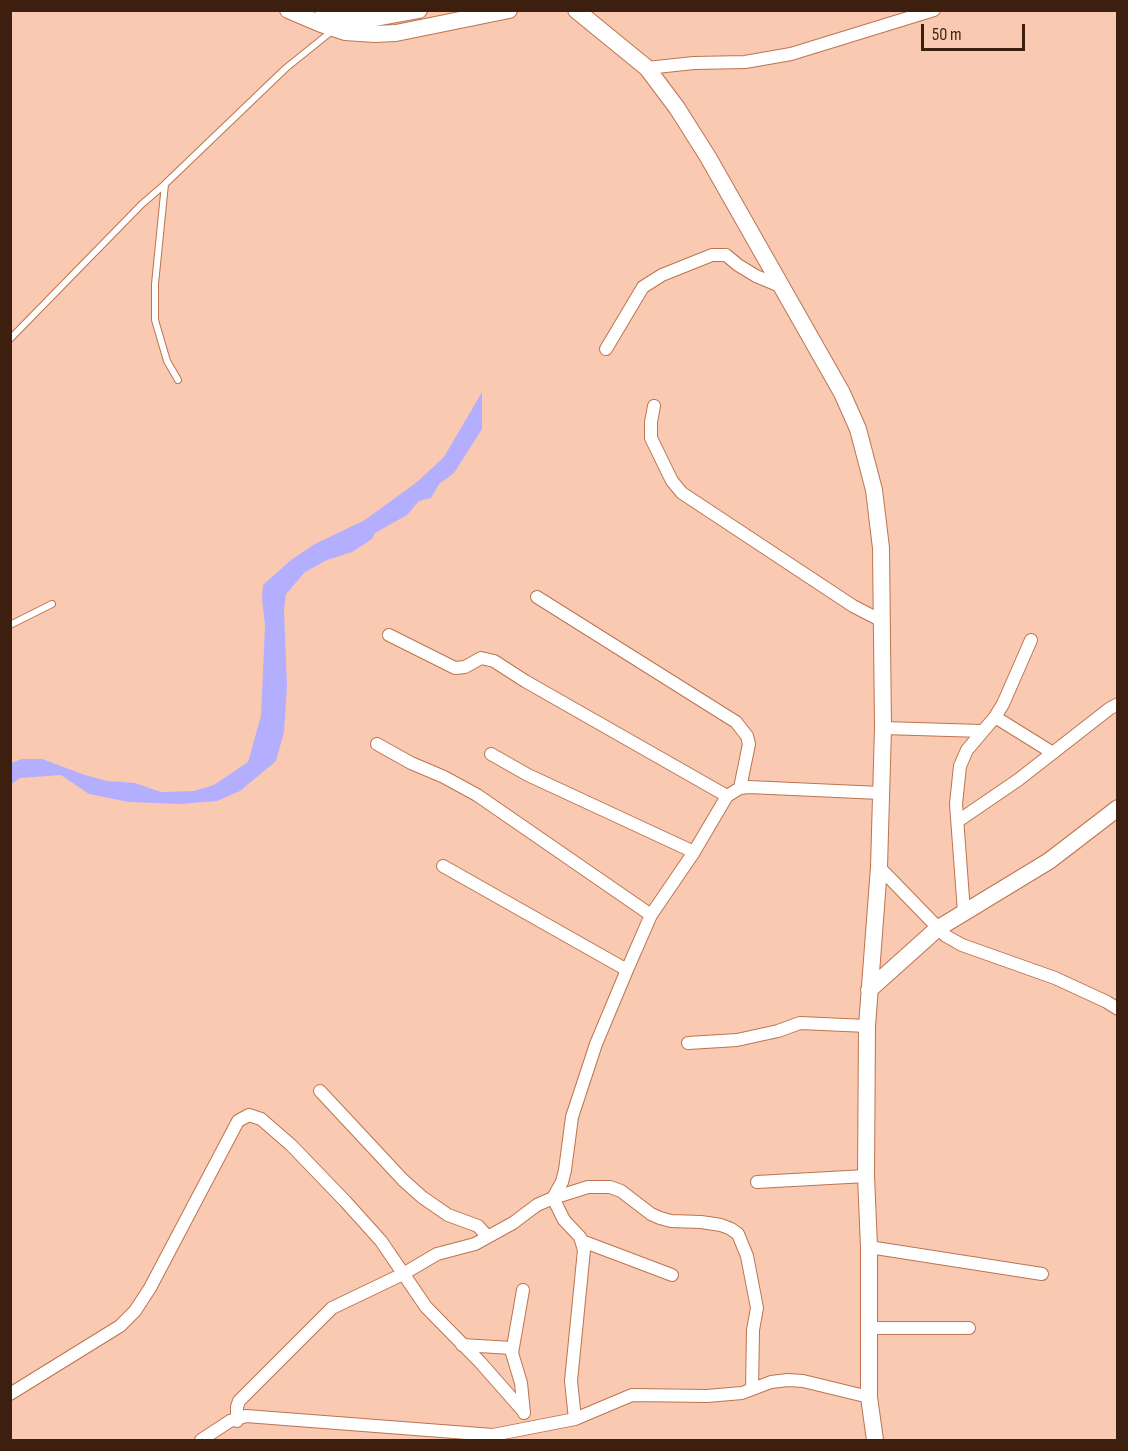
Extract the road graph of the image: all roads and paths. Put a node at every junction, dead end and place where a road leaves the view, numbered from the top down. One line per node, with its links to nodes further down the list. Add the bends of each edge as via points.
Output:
1 (288, 10): 7 (main road)
2 (323, 10): 7 (main road)
3 (419, 10): 7 (main road, via 370,19)
4 (509, 10): 7 (main road, via 396,33 357,33)
5 (576, 10): 8 (main road)
6 (934, 10): 8 (street, via 791,54 745,62)
7 (339, 19): 9 (lane)
8 (647, 68): 10 (main road, via 708,157)
9 (165, 184): 11 (lane); 13 (lane, via 155,320 166,362)
10 (780, 286): 12 (street, via 738,266 726,255 712,255 662,275 644,287); 17 (main road, via 825,359 866,454 881,548)
11 (10, 339)
12 (606, 349)
13 (178, 380)
14 (654, 406): 17 (street, via 651,438 682,493)
15 (537, 597): 28 (street, via 736,722 749,744)
16 (52, 604): 18 (lane)
17 (882, 621): 23 (main road)
18 (10, 625)
19 (389, 635): 30 (street, via 455,668 481,658 494,661)
20 (1031, 640): 22 (street)
21 (1118, 704): 27 (street)
22 (995, 717): 24 (street); 27 (street)
23 (883, 728): 24 (street); 29 (main road)
24 (982, 731): 32 (street, via 960,766)
25 (377, 744): 37 (street, via 477,795)
26 (490, 753): 33 (street, via 528,775)
27 (1053, 753): 32 (street)
28 (740, 788): 29 (street); 30 (street)
29 (880, 793): 35 (main road)
30 (727, 796): 33 (street)
31 (1118, 808): 36 (main road, via 1049,861)
32 (958, 821): 36 (street)
33 (694, 852): 37 (street)
34 (443, 866): 39 (street)
35 (879, 867): 38 (street); 40 (main road)
36 (964, 912): 38 (main road)
37 (651, 915): 39 (street)
38 (937, 929): 40 (main road); 41 (street, via 962,945 1055,978)
39 (627, 970): 47 (street, via 596,1044 572,1117 565,1170)
40 (869, 990): 42 (main road)
41 (1118, 1009)
42 (867, 1026): 43 (street, via 800,1023 737,1040); 45 (main road)
43 (688, 1043)
44 (320, 1091): 48 (street, via 422,1197 448,1215 478,1226)
45 (866, 1176): 46 (street); 50 (main road)
46 (757, 1182)
47 (553, 1198): 48 (street); 49 (street, via 564,1220); 59 (street, via 588,1187 610,1187 660,1218 721,1225 738,1234 747,1256 757,1308)
48 (487, 1236): 51 (street, via 464,1248 445,1250)
49 (582, 1241): 53 (street); 63 (street, via 571,1381)
50 (869, 1247): 52 (street); 55 (main road)
51 (403, 1274): 57 (street, via 426,1307); 60 (street, via 381,1241 324,1178 261,1119 249,1115 238,1121 135,1311 120,1326); 64 (street, via 328,1311 239,1401)
52 (1042, 1274)
53 (672, 1275)
54 (523, 1290): 58 (street)
55 (869, 1328): 56 (street); 61 (main road)
56 (969, 1328)
57 (462, 1345): 58 (street); 62 (street)
58 (512, 1348): 62 (street)
59 (752, 1389): 61 (street, via 771,1382 803,1381); 63 (street, via 707,1396 632,1395)
60 (10, 1394)
61 (869, 1397): 67 (main road)
62 (524, 1412): 65 (street)
63 (576, 1419): 65 (street)
64 (237, 1421): 65 (street, via 246,1416 493,1434); 66 (street, via 230,1421)
65 (529, 1428)
66 (201, 1440)
67 (875, 1440)

